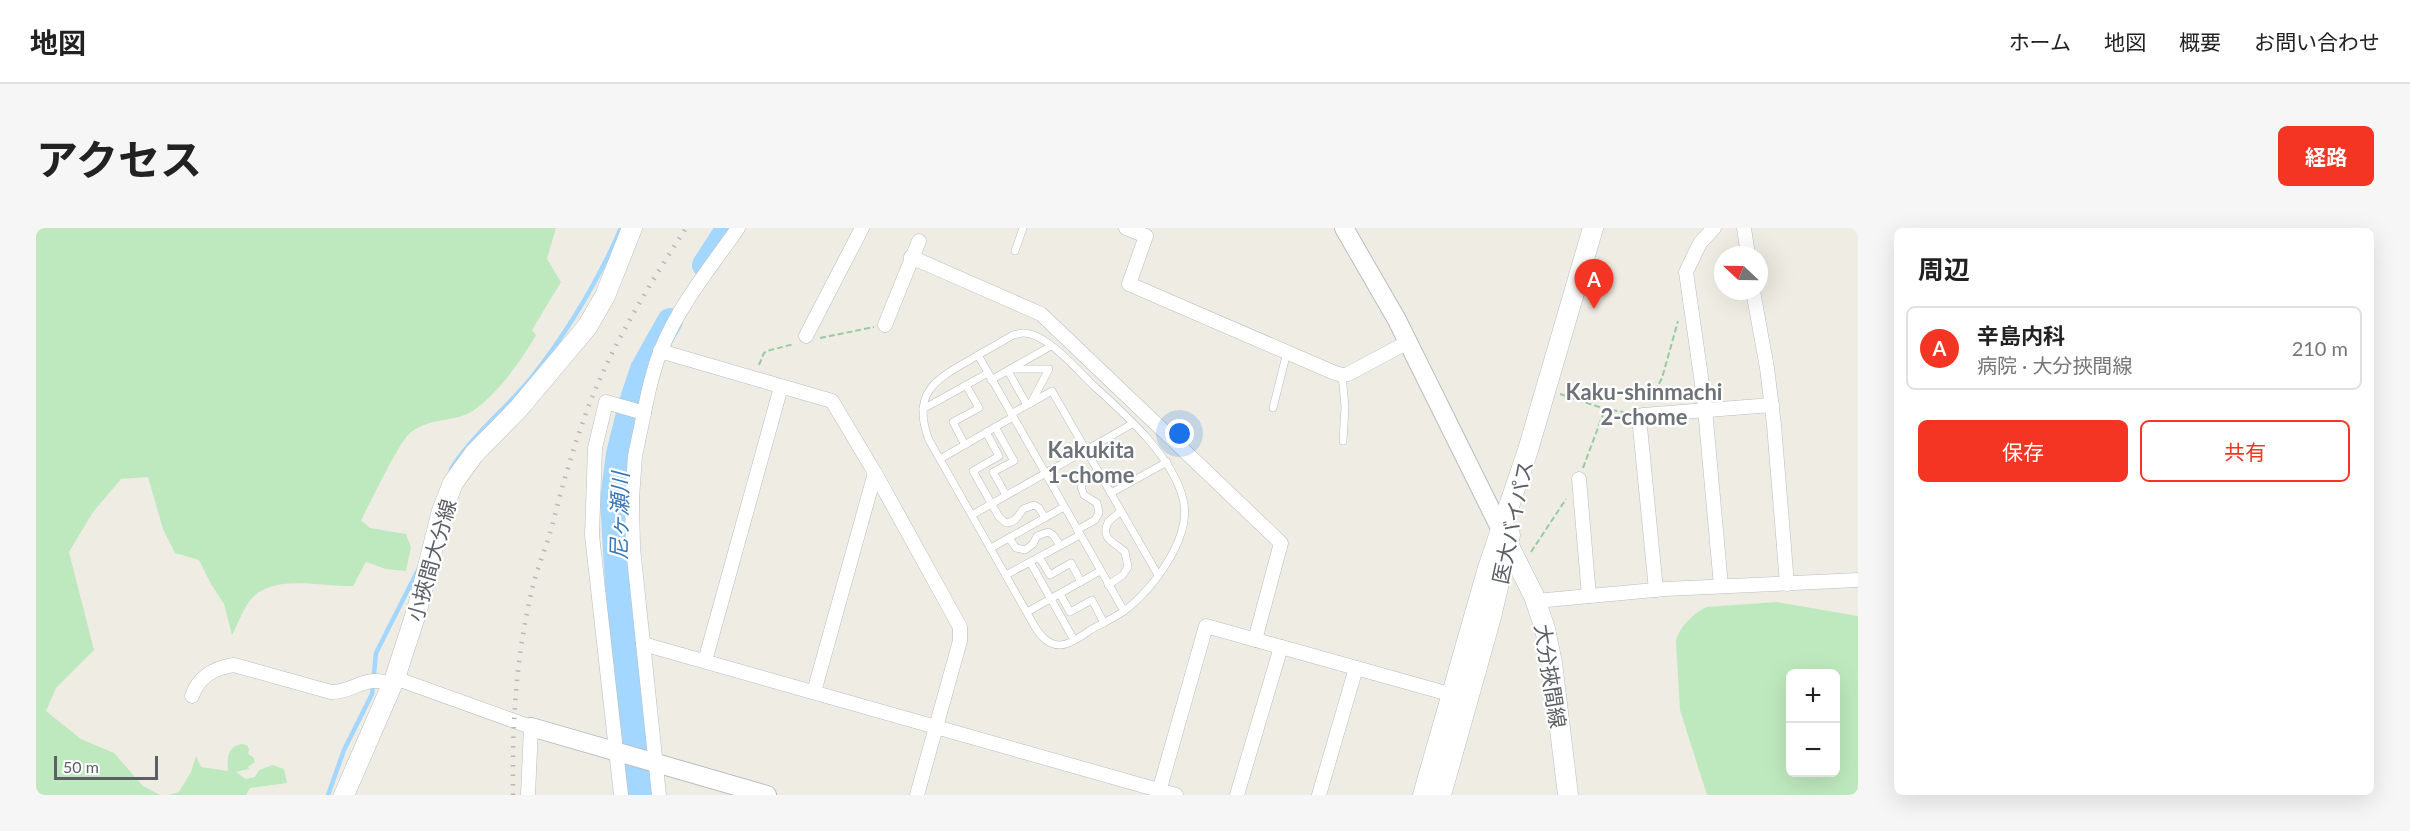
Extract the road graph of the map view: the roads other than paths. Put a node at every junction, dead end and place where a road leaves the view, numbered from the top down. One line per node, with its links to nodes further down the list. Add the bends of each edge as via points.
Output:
1 (632, 228): 82 (main road, 小挾間大分線, via 605,296 587,327 453,483)
2 (738, 228): 19 (street, via 683,307)
3 (862, 228): 16 (street)
4 (1023, 228): 12 (lane)
5 (1126, 228): 20 (street, via 1146,236 1129,284)
6 (1344, 228): 17 (street)
7 (1593, 228): 55 (main road, 医大バイパス)
8 (1714, 228): 31 (street, via 1700,243 1686,272)
9 (1744, 228): 11 (street)
10 (919, 241): 13 (street)
11 (1747, 246)
12 (1014, 251)
13 (911, 257): 15 (street); 77 (street, via 1041,314 1281,543)
14 (1754, 300): 28 (street)
15 (885, 325)
16 (806, 336)
17 (1408, 342): 23 (street); 55 (street)
18 (1051, 346): 21 (lane, via 1036,335 1022,333); 22 (lane); 34 (lane)
19 (660, 351): 26 (street); 32 (street)
20 (1287, 352): 23 (street); 29 (lane)
21 (978, 356): 24 (lane); 30 (lane, via 938,380 926,396)
22 (1010, 370): 24 (lane); 27 (lane); 27 (lane, via 1049,369)
23 (1342, 375): 37 (lane)
24 (989, 377): 25 (lane); 33 (lane)
25 (966, 385): 30 (lane); 38 (lane, via 979,408 953,422)
26 (781, 387): 43 (street, via 832,400); 80 (street)
27 (1029, 404): 33 (lane); 39 (lane, via 1052,391)
28 (1772, 405): 31 (street); 65 (street)
29 (1273, 408)
30 (923, 409): 40 (lane, via 924,426)
31 (1705, 411): 67 (street); 68 (street, via 1643,415 1640,427)
32 (639, 412): 78 (street, via 632,499); 88 (street, via 606,402 596,448 592,526 595,571)
33 (1012, 416): 35 (lane); 44 (lane)
34 (1132, 424): 39 (lane); 41 (lane)
35 (995, 427): 36 (lane); 47 (lane, via 1014,461 993,472)
36 (986, 432): 38 (lane); 48 (lane, via 999,456 973,471)
37 (1343, 441)
38 (965, 445): 40 (lane)
39 (1086, 450): 42 (lane); 44 (lane)
40 (940, 459): 51 (lane)
41 (1167, 462): 46 (lane); 62 (lane, via 1184,500 1185,522)
42 (1098, 471): 46 (lane); 53 (lane, via 1085,479 1081,487 1085,496 1097,503 1100,513)
43 (875, 473): 83 (street); 87 (street, via 959,624 960,641)
44 (1044, 474): 47 (lane); 49 (lane)
45 (1579, 479): 70 (street)
46 (1111, 493): 50 (lane)
47 (1006, 495): 48 (lane)
48 (991, 504): 51 (lane); 52 (lane, via 1006,523 1031,505 1039,508)
49 (1064, 507): 52 (lane); 53 (lane)
50 (1121, 511): 62 (lane); 66 (lane, via 1108,522 1106,531 1109,541 1125,552 1128,567)
51 (972, 514): 57 (lane)
52 (1045, 518): 54 (lane)
53 (1078, 532): 56 (lane); 60 (lane)
54 (1009, 538): 56 (lane, via 1016,548 1025,550 1037,536 1048,532); 57 (lane)
55 (1504, 538): 72 (main road, 大分挾間線); 85 (main road, 医大バイパス, via 1502,576)
56 (1060, 545): 58 (lane)
57 (991, 548): 61 (lane)
58 (1039, 557): 59 (lane); 64 (lane, via 1050,575 1071,563)
59 (1030, 562): 61 (lane); 71 (lane)
60 (1100, 571): 64 (lane); 66 (lane)
61 (1006, 575): 74 (lane)
62 (1158, 575): 73 (lane)
63 (1858, 580): 65 (street)
64 (1081, 582): 69 (lane)
65 (1787, 584): 67 (street)
66 (1108, 585): 73 (lane)
67 (1720, 586): 68 (street)
68 (1656, 590): 70 (street)
69 (1060, 594): 71 (lane); 75 (lane, via 1070,612 1092,600)
70 (1589, 596): 72 (street)
71 (1051, 599): 74 (lane); 76 (lane)
72 (1536, 601): 102 (main road, 大分挾間線, via 1552,663)
73 (1124, 611): 75 (lane)
74 (1027, 612): 76 (lane, via 1050,643 1063,645)
75 (1104, 623): 76 (lane)
76 (1074, 640)
77 (1255, 640): 79 (street); 90 (street, via 1206,626)
78 (643, 644): 80 (street); 89 (street)
79 (1281, 647): 81 (street); 98 (street)
80 (705, 661): 83 (street)
81 (1356, 668): 85 (street); 99 (street)
82 (394, 681): 84 (street, via 376,680 331,692 234,665 220,667 205,676); 86 (street); 91 (main road, 小挾間大分線)
83 (814, 692): 87 (street)
84 (192, 696)
85 (1459, 697): 100 (main road, 医大バイパス); 101 (main road, 医大バイパス)
86 (531, 727): 88 (street); 92 (street)
87 (937, 727): 90 (street); 96 (street)
88 (621, 753): 89 (street); 93 (street)
89 (653, 763): 94 (street); 95 (street)
90 (1158, 793): 97 (street)
91 (344, 795)
92 (528, 795)
93 (621, 795)
94 (659, 795)
95 (767, 795)
96 (917, 795)
97 (1176, 795)
98 (1237, 795)
99 (1319, 795)
100 (1423, 795)
101 (1441, 795)
102 (1568, 795)

